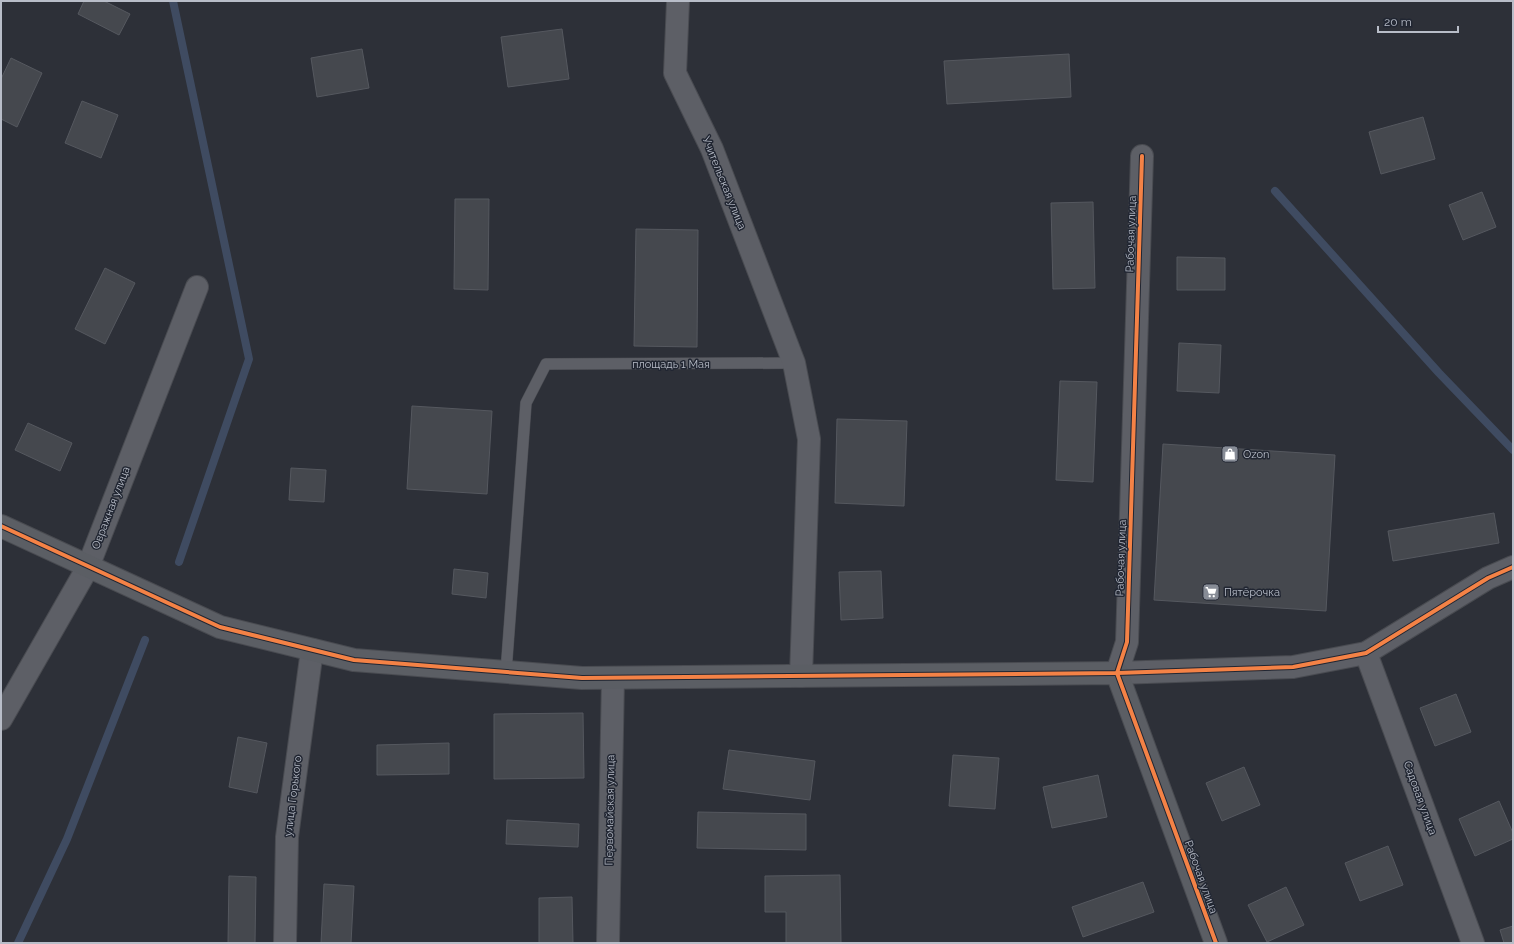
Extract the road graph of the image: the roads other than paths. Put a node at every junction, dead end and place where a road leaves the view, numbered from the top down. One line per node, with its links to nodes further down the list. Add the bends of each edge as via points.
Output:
1 (678, 1): 4 (street, Учительская улица, via 675,73 712,149)
2 (1142, 156): 11 (street, Рабочая улица, via 1127,642)
3 (197, 287): 6 (street, Овражная улица)
4 (794, 363): 10 (lane, площадь 1 Мая, via 546,364 526,403); 12 (street, via 809,439)
5 (1, 526): 6 (street)
6 (88, 567): 8 (street, via 220,627); 14 (street, Овражная улица)
7 (1513, 567): 9 (street, via 1488,578)
8 (312, 650): 10 (street, via 354,660); 15 (street, улица Горького, via 287,837)
9 (1366, 653): 11 (street, via 1293,667); 18 (street, Садовая улица)
10 (506, 672): 13 (street)
11 (1117, 673): 12 (street); 17 (street, Рабочая улица)
12 (801, 676): 13 (street)
13 (613, 678): 16 (street, Первомайская улица)
14 (1, 719)
15 (286, 943)
16 (608, 943)
17 (1216, 943)
18 (1473, 943)

